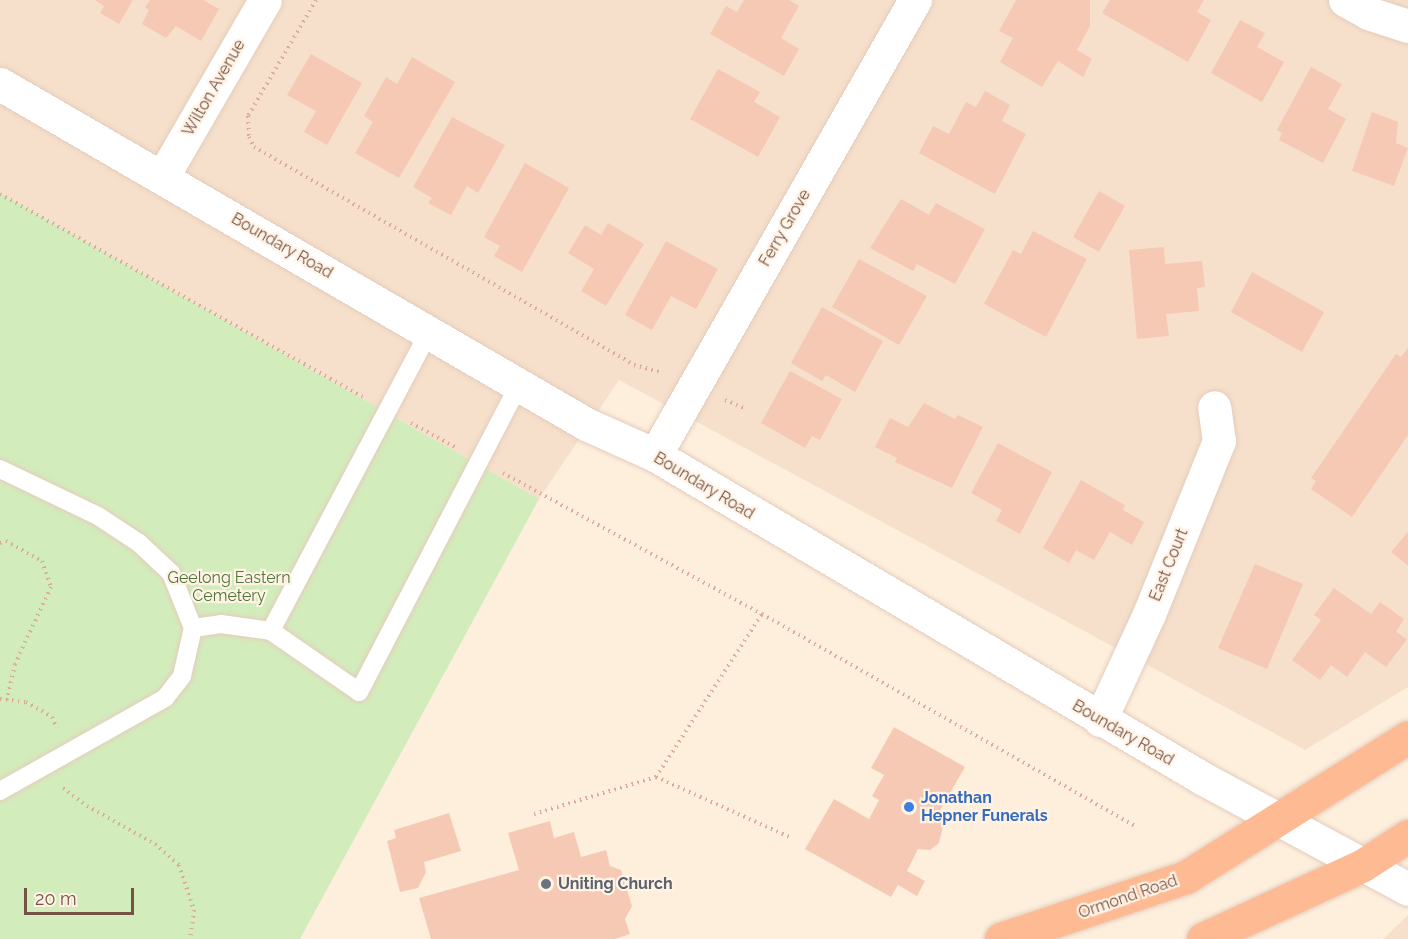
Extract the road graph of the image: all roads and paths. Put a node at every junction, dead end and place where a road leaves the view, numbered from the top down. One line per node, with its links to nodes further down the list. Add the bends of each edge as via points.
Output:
1 (266, 0): 7 (main road, Wilton Avenue)
2 (316, 0): 10 (path, via 248,116 249,137 254,147 634,365)
3 (915, 0): 14 (main road, Ferry Grove)
4 (1344, 0): 5 (main road)
5 (1408, 26)
6 (0, 84): 7 (main road, Boundary Road)
7 (163, 176): 9 (main road, Boundary Road)
8 (0, 194): 13 (path)
9 (429, 332): 11 (main road, Boundary Road); 13 (lane)
10 (666, 374)
11 (519, 385): 14 (main road, Boundary Road, via 586,424); 15 (lane)
12 (1214, 407): 23 (main road, East Court, via 1219,441 1149,614)
13 (388, 410): 15 (path); 20 (lane)
14 (655, 455): 23 (main road, Boundary Road)
15 (480, 460): 18 (path); 20 (lane, via 359,692)
16 (0, 468): 19 (lane, via 98,516 139,543 171,573)
17 (0, 543): 22 (path, via 6,541 42,561 51,586 15,664)
18 (762, 614): 27 (path); 31 (path)
19 (193, 628): 20 (lane, via 220,624); 25 (lane, via 182,676 165,698)
20 (271, 631)
21 (0, 699): 22 (path)
22 (6, 700): 25 (path, via 26,702 52,717)
23 (1100, 720): 30 (main road, Boundary Road)
24 (1408, 737): 30 (highway, Ormond Road)
25 (69, 753): 26 (lane)
26 (47, 765): 28 (lane); 36 (path, via 63,787 87,806 155,844 179,865 194,910)
27 (656, 777): 29 (path); 33 (path)
28 (0, 791)
29 (534, 814)
30 (1279, 819): 34 (main road, Boundary Road); 37 (highway, Ormond Road, via 1171,883)
31 (1134, 825)
32 (1408, 836): 34 (highway)
33 (792, 838)
34 (1364, 865): 35 (main road, Boundary Road); 38 (highway)
35 (1408, 889)
36 (190, 939)
37 (1001, 939)
38 (1203, 939)

